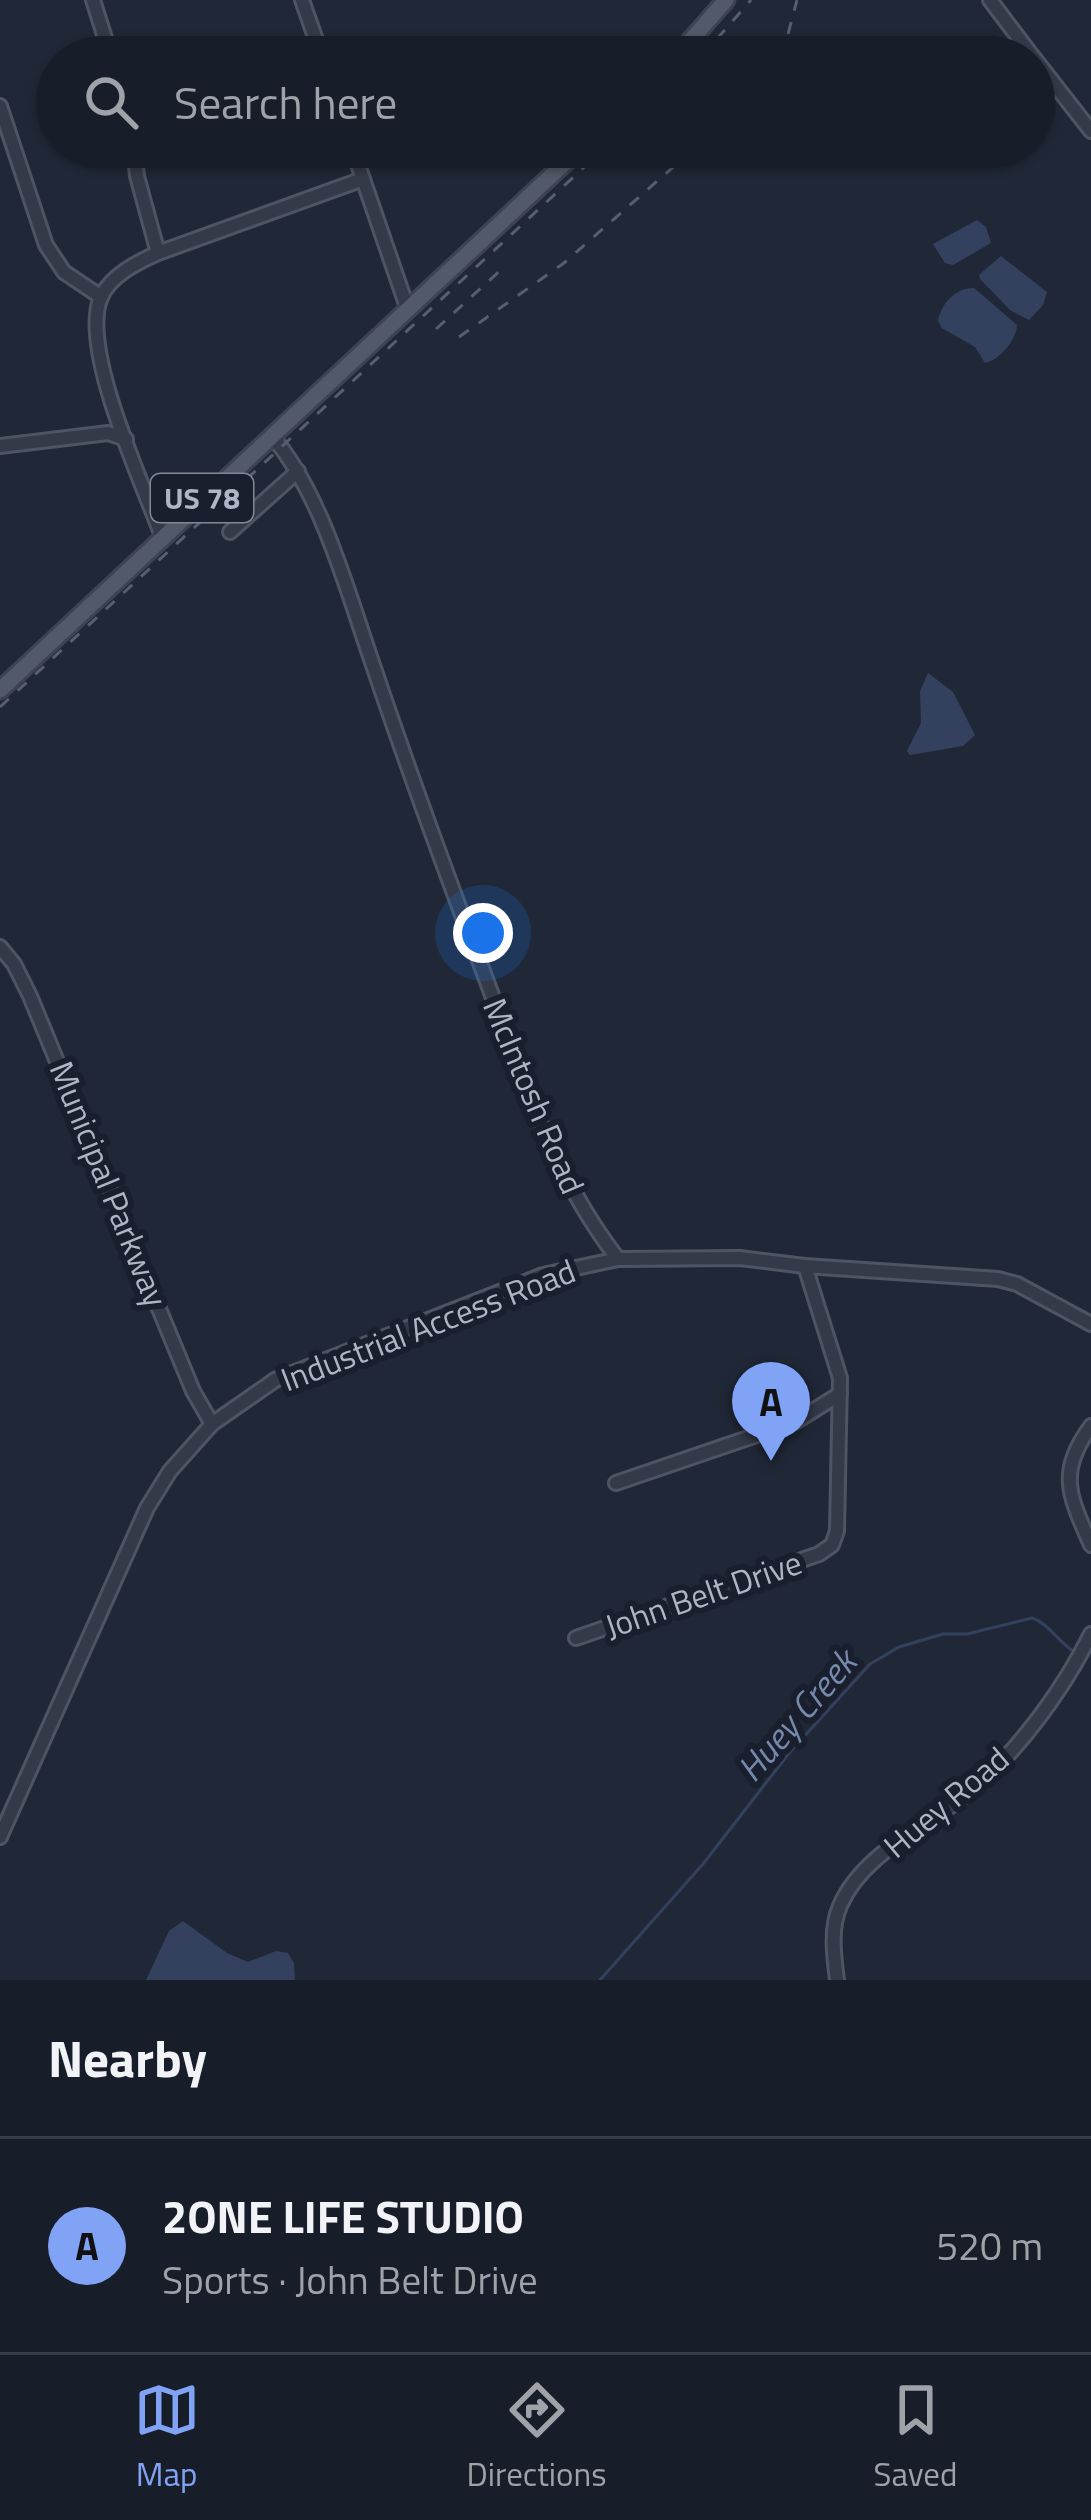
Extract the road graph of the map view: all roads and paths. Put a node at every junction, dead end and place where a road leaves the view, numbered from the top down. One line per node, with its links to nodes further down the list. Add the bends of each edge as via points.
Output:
1 (93, 0): 5 (street)
2 (302, 0): 6 (street)
3 (726, 0): 7 (main road)
4 (990, 0): 8 (street)
5 (104, 36)
6 (315, 36)
7 (694, 36)
8 (1018, 36)
9 (1055, 84): 11 (street)
10 (0, 106): 17 (street, via 46,245 64,272)
11 (1091, 131)
12 (136, 168): 16 (street)
13 (359, 168): 15 (street)
14 (559, 168): 18 (main road, US 78)
15 (363, 179): 16 (street); 18 (street)
16 (158, 253): 17 (street, via 132,265)
17 (101, 297): 20 (street, via 97,349)
18 (408, 310): 19 (main road, US 78)
19 (271, 435): 22 (street, McIntosh Road); 24 (main road, US 78)
20 (126, 439): 21 (street, via 108,433); 24 (street)
21 (0, 446)
22 (298, 471): 23 (street); 27 (street, McIntosh Road, via 540,1123 566,1181)
23 (230, 532)
24 (162, 536): 25 (main road, US 78)
25 (0, 690)
26 (0, 947): 31 (street, Municipal Parkway, via 31,996)
27 (618, 1259): 28 (street, via 740,1258); 31 (street, Industrial Access Road, via 543,1275 275,1380)
28 (805, 1267): 29 (street, via 998,1279); 30 (street, John Belt Drive)
29 (1091, 1324)
30 (840, 1394): 33 (street, via 795,1422); 36 (street, John Belt Drive, via 832,1545)
31 (212, 1424): 37 (street, Industrial Access Road, via 147,1508)
32 (1091, 1426): 34 (street, via 1068,1474)
33 (616, 1483)
34 (1091, 1545)
35 (1091, 1634): 38 (street, Huey Road, via 980,1783 861,1876 840,1906)
36 (576, 1638)
37 (0, 1837)
38 (836, 1980)

